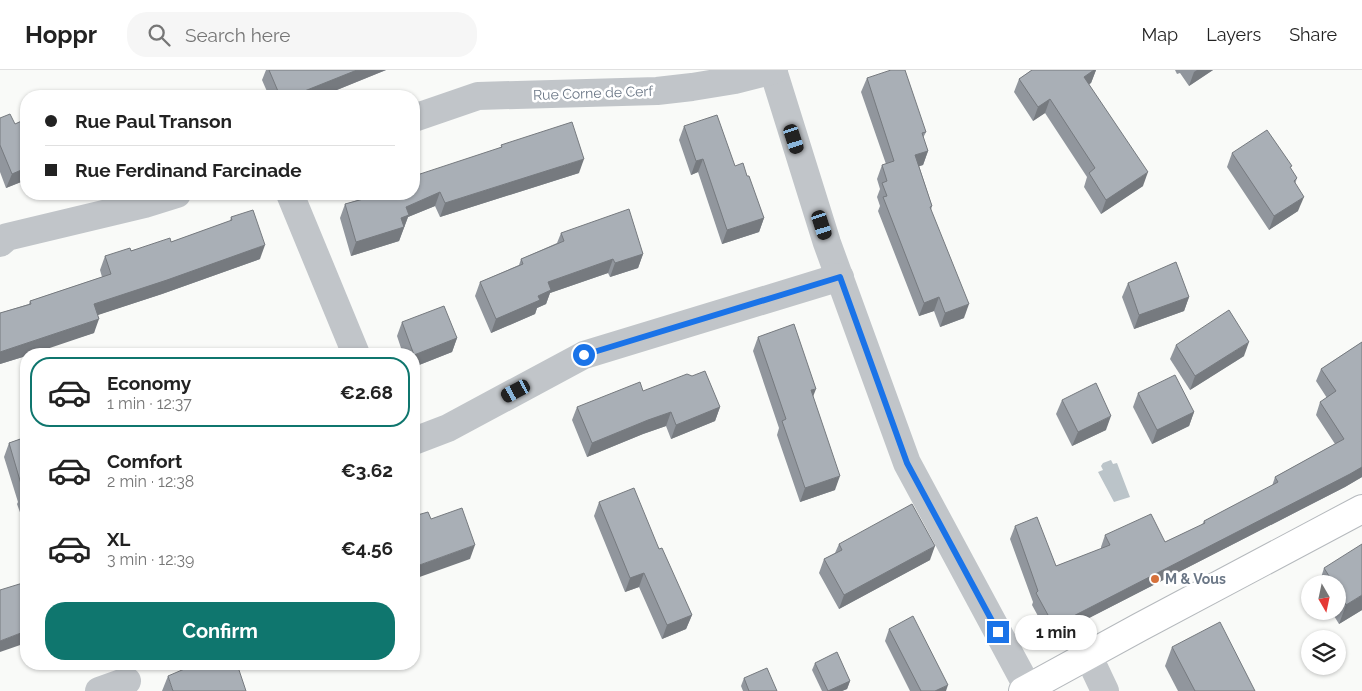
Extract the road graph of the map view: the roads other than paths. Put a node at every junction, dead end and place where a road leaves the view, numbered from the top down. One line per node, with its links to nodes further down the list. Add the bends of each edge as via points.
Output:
1 (773, 70): 2 (street, Rue Corne de Cerf, via 735,80 657,91 478,96); 6 (street)
2 (420, 116)
3 (158, 200): 5 (street, via 7,237)
4 (292, 200): 7 (street)
5 (0, 243)
6 (840, 277): 8 (street, via 584,355 448,428); 12 (street, via 907,463)
7 (354, 348)
8 (420, 440)
9 (1362, 510): 10 (main road)
10 (1088, 655): 12 (main road); 14 (street)
11 (127, 679): 13 (street)
12 (1026, 690)
13 (100, 691)
14 (1106, 691)

